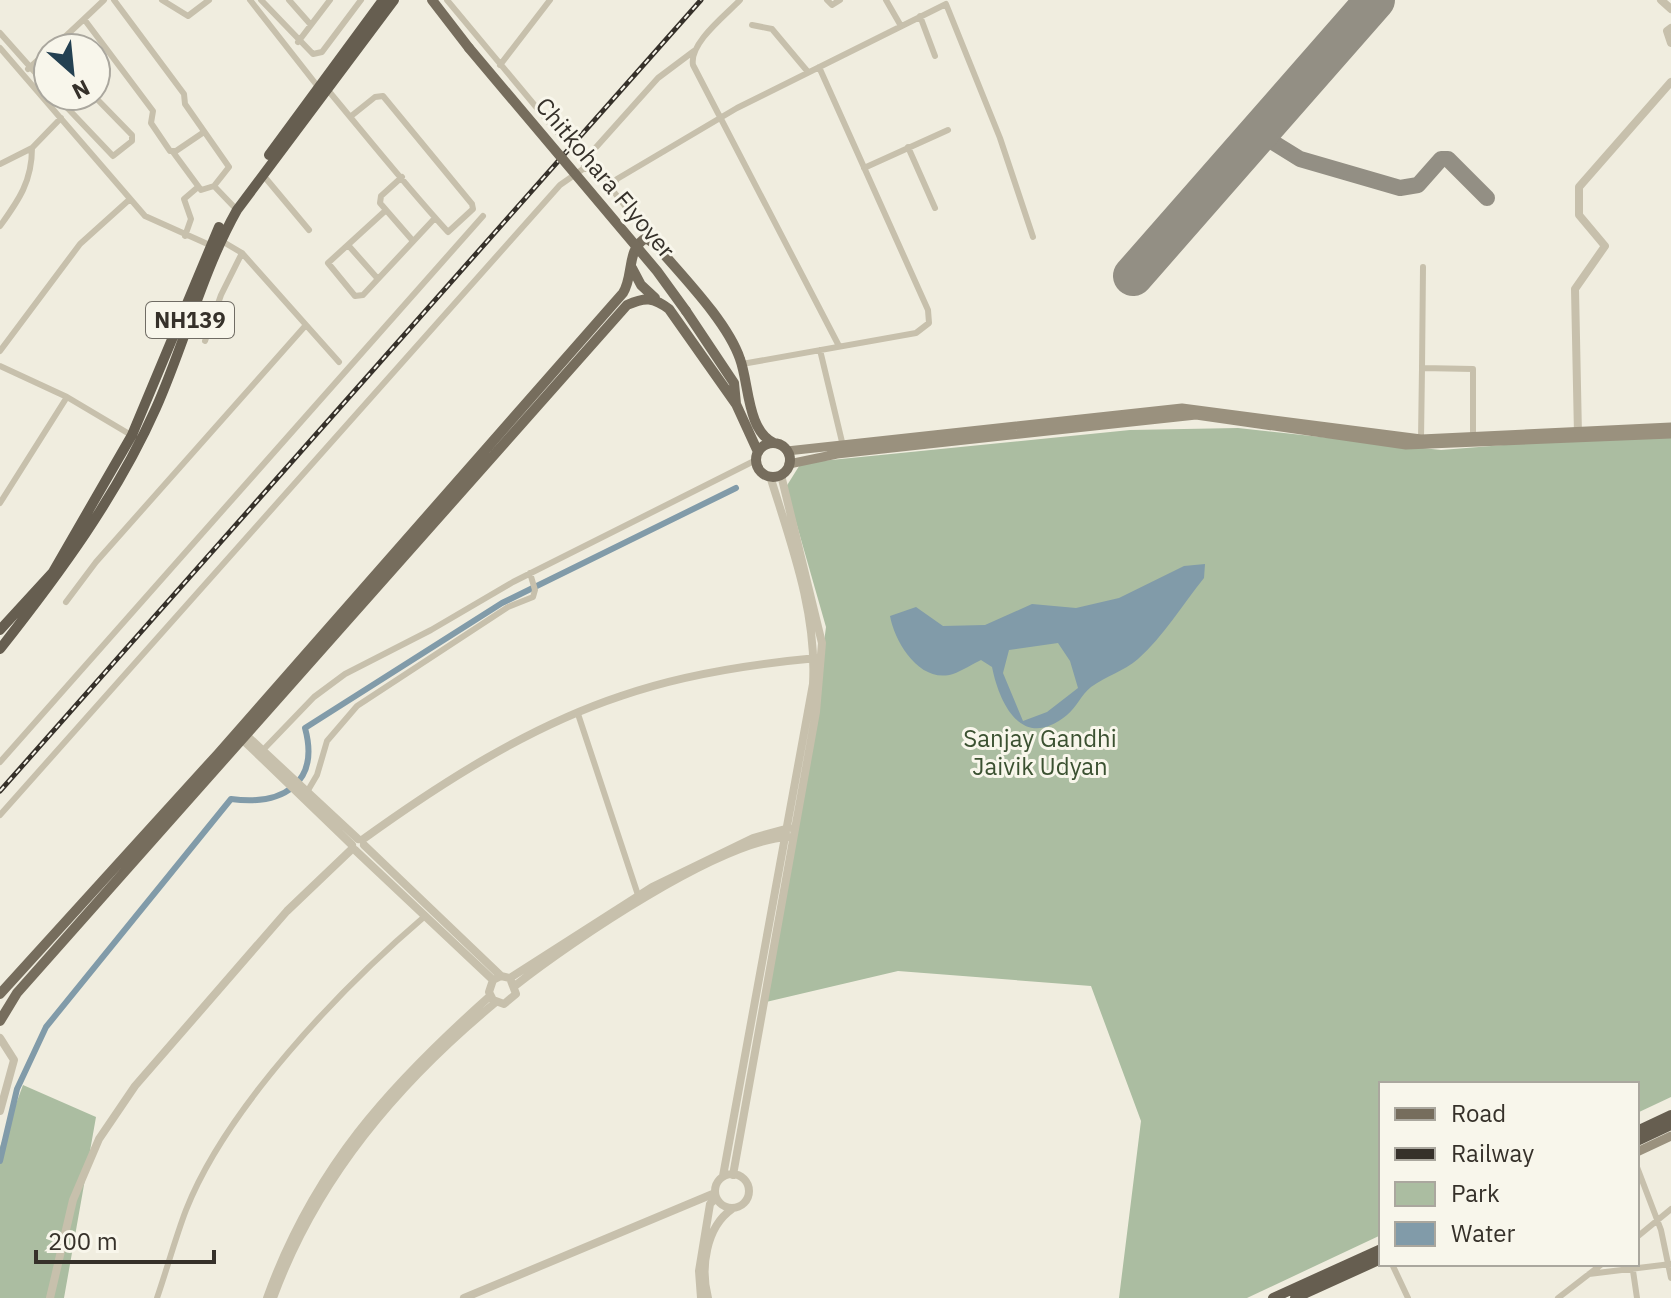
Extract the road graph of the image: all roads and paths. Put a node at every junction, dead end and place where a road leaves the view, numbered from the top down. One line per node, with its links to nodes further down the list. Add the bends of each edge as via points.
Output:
1 (104, 0): 24 (street)
2 (114, 0): 49 (street, via 184,94)
3 (162, 0): 4 (street, via 188,16)
4 (209, 0)
5 (250, 0): 42 (street)
6 (261, 0): 31 (street)
7 (289, 0): 25 (street)
8 (330, 0): 25 (street)
9 (361, 0): 31 (street, via 319,54)
10 (383, 0): 42 (highway, NH139)
11 (394, 0): 42 (highway, NH139)
12 (432, 0): 90 (main road, Chitkohara Flyover, bridge, via 657,271)
13 (447, 0): 36 (street)
14 (550, 0): 36 (street)
15 (740, 0): 34 (street)
16 (827, 0): 17 (street, via 832,5)
17 (840, 0)
18 (886, 0): 27 (street)
19 (926, 0): 22 (street)
20 (1661, 0): 21 (street)
21 (1671, 9)
22 (930, 10): 23 (street); 71 (street, via 943,4 949,8)
23 (920, 16): 27 (street); 35 (street)
24 (84, 18): 29 (street); 53 (street, via 153,111 151,123)
25 (311, 25): 31 (street)
26 (752, 25): 39 (street, via 772,29)
27 (901, 26): 38 (street)
28 (1671, 28): 32 (street)
29 (69, 32)
30 (0, 33): 37 (street)
31 (298, 42)
32 (1671, 43)
33 (0, 48): 40 (street)
34 (694, 51): 47 (street, via 693,65); 56 (street, via 658,78 590,154)
35 (935, 56)
36 (500, 65): 50 (street)
37 (30, 67): 40 (street)
38 (819, 67): 39 (street); 55 (street)
39 (808, 72): 47 (street)
40 (22, 74): 46 (street)
41 (1671, 82): 96 (street, via 1579,187 1579,215 1605,246 1575,289)
42 (323, 90): 45 (street); 57 (highway, NH139); 63 (highway, NH139)
43 (71, 112): 44 (street, via 113,156 132,141 132,135)
44 (110, 112)
45 (350, 117): 58 (street); 67 (street, via 383,96 472,204 452,232)
46 (61, 118): 52 (street); 62 (street)
47 (720, 118): 61 (street, via 617,179); 83 (street)
48 (948, 130): 51 (street)
49 (204, 132): 53 (street); 59 (street, via 229,167)
50 (557, 132)
51 (908, 147): 55 (street); 64 (street)
52 (32, 148): 54 (street); 68 (street, via 30,176)
53 (173, 152): 60 (street)
54 (0, 164)
55 (864, 168): 83 (street, via 928,310 929,323 916,333)
56 (583, 169): 61 (street, via 596,169); 121 (street, via 560,185)
57 (263, 175): 63 (highway, NH139); 69 (street)
58 (402, 177): 65 (street, via 381,196); 67 (street)
59 (214, 186): 60 (street); 63 (street)
60 (198, 187): 70 (street, via 184,199 191,219)
61 (612, 188): 72 (street)
62 (130, 199): 70 (street, via 155,223); 85 (street, via 80,244)
63 (234, 208): 74 (highway, NH139)
64 (935, 208)
65 (385, 211): 73 (street); 75 (street)
66 (483, 216): 118 (street)
67 (435, 218): 73 (street)
68 (0, 226)
69 (309, 230)
70 (185, 236): 74 (street)
71 (1033, 237)
72 (651, 240): 78 (main road, via 637,244); 87 (main road, via 724,329)
73 (413, 241): 79 (street)
74 (215, 244): 76 (street); 98 (highway, NH139, via 177,359)
75 (348, 245): 79 (street); 79 (street, via 328,266 355,296)
76 (242, 253): 81 (street); 82 (street)
77 (1423, 267): 89 (street)
78 (632, 268): 80 (main road); 116 (main road, via 623,293)
79 (378, 279)
80 (655, 298): 92 (main road, via 697,344); 116 (main road, via 627,305 608,322)
81 (306, 325): 86 (street); 108 (street)
82 (205, 341)
83 (839, 346): 84 (street)
84 (820, 350): 87 (street); 101 (street)
85 (0, 351)
86 (339, 362)
87 (742, 364): 90 (main road)
88 (0, 366): 91 (street)
89 (1422, 368): 97 (street, via 1473,369); 99 (street)
90 (739, 388): 92 (main road); 100 (main road, via 764,435)
91 (67, 397): 98 (street); 106 (street)
92 (736, 404): 103 (main road)
93 (1671, 427): 94 (main road)
94 (1656, 432): 95 (main road); 96 (main road)
95 (1671, 434)
96 (1578, 435): 97 (main road); 104 (main road, via 1396,444 1196,415 837,454)
97 (1473, 437): 99 (main road)
98 (136, 438): 109 (highway, NH139, via 62,572)
99 (1421, 439): 101 (main road, via 1182,408)
100 (774, 443): 102 (main road); 103 (main road)
101 (843, 446): 102 (main road)
102 (787, 451): 104 (main road)
103 (757, 456): 105 (main road, via 761,472); 107 (street)
104 (789, 464): 105 (main road)
105 (776, 476): 110 (street)
106 (0, 503)
107 (530, 573): 117 (street, via 332,683); 120 (street, via 531,598 508,607 362,702 327,741 317,775)
108 (66, 602)
109 (6, 631): 111 (highway, NH139)
110 (818, 645): 112 (street); 113 (street)
111 (0, 649)
112 (818, 658): 113 (street); 114 (street)
113 (791, 660): 114 (street); 115 (street, via 669,681)
114 (817, 671): 122 (street)
115 (578, 714): 123 (street, via 470,768); 124 (street)
116 (241, 734): 117 (street); 119 (street); 127 (main road); 129 (main road, via 17,993)
117 (263, 750): 119 (street)
118 (0, 762)
119 (290, 779): 120 (street)
120 (304, 791): 123 (street)
121 (0, 815)
122 (790, 832): 124 (street, via 739,844); 126 (street, via 750,846 643,900 548,960); 139 (street)
123 (357, 844): 125 (street); 126 (street); 154 (street, via 287,911 135,1086 99,1139 73,1200)
124 (638, 895): 126 (street)
125 (424, 917): 126 (street); 155 (street, via 367,966 242,1110 187,1208)
126 (505, 980): 128 (street); 128 (street, via 511,1001)
127 (0, 994)
128 (493, 999): 156 (street, via 420,1059 354,1134 293,1236); 157 (street, via 364,1133 321,1199)
129 (0, 1021)
130 (0, 1038): 131 (street, via 14,1060)
131 (0, 1111)
132 (1671, 1112): 134 (highway)
133 (1671, 1125): 136 (highway)
134 (1639, 1127)
135 (1671, 1136): 137 (main road)
136 (1639, 1140)
137 (1639, 1151)
138 (1639, 1172): 143 (street)
139 (728, 1176): 140 (street, via 717,1182); 141 (street, via 745,1179 750,1191 745,1204)
140 (715, 1196): 141 (street); 158 (street); 159 (street, via 699,1271)
141 (732, 1209): 160 (street, via 712,1229 705,1272)
142 (1671, 1209): 143 (street)
143 (1658, 1220): 144 (street); 147 (street)
144 (1639, 1235)
145 (1379, 1250): 161 (highway)
146 (1379, 1260): 153 (highway)
147 (1670, 1264): 150 (street); 152 (street)
148 (1393, 1266): 162 (street)
149 (1599, 1266): 151 (street)
150 (1632, 1267): 151 (street); 164 (street)
151 (1589, 1274): 163 (street)
152 (1671, 1278)
153 (1301, 1297)
154 (50, 1298)
155 (157, 1298)
156 (267, 1298)
157 (273, 1298)
158 (464, 1298)
159 (701, 1298)
160 (708, 1298)
161 (1273, 1298)
162 (1408, 1298)
163 (1558, 1298)
164 (1637, 1298)

